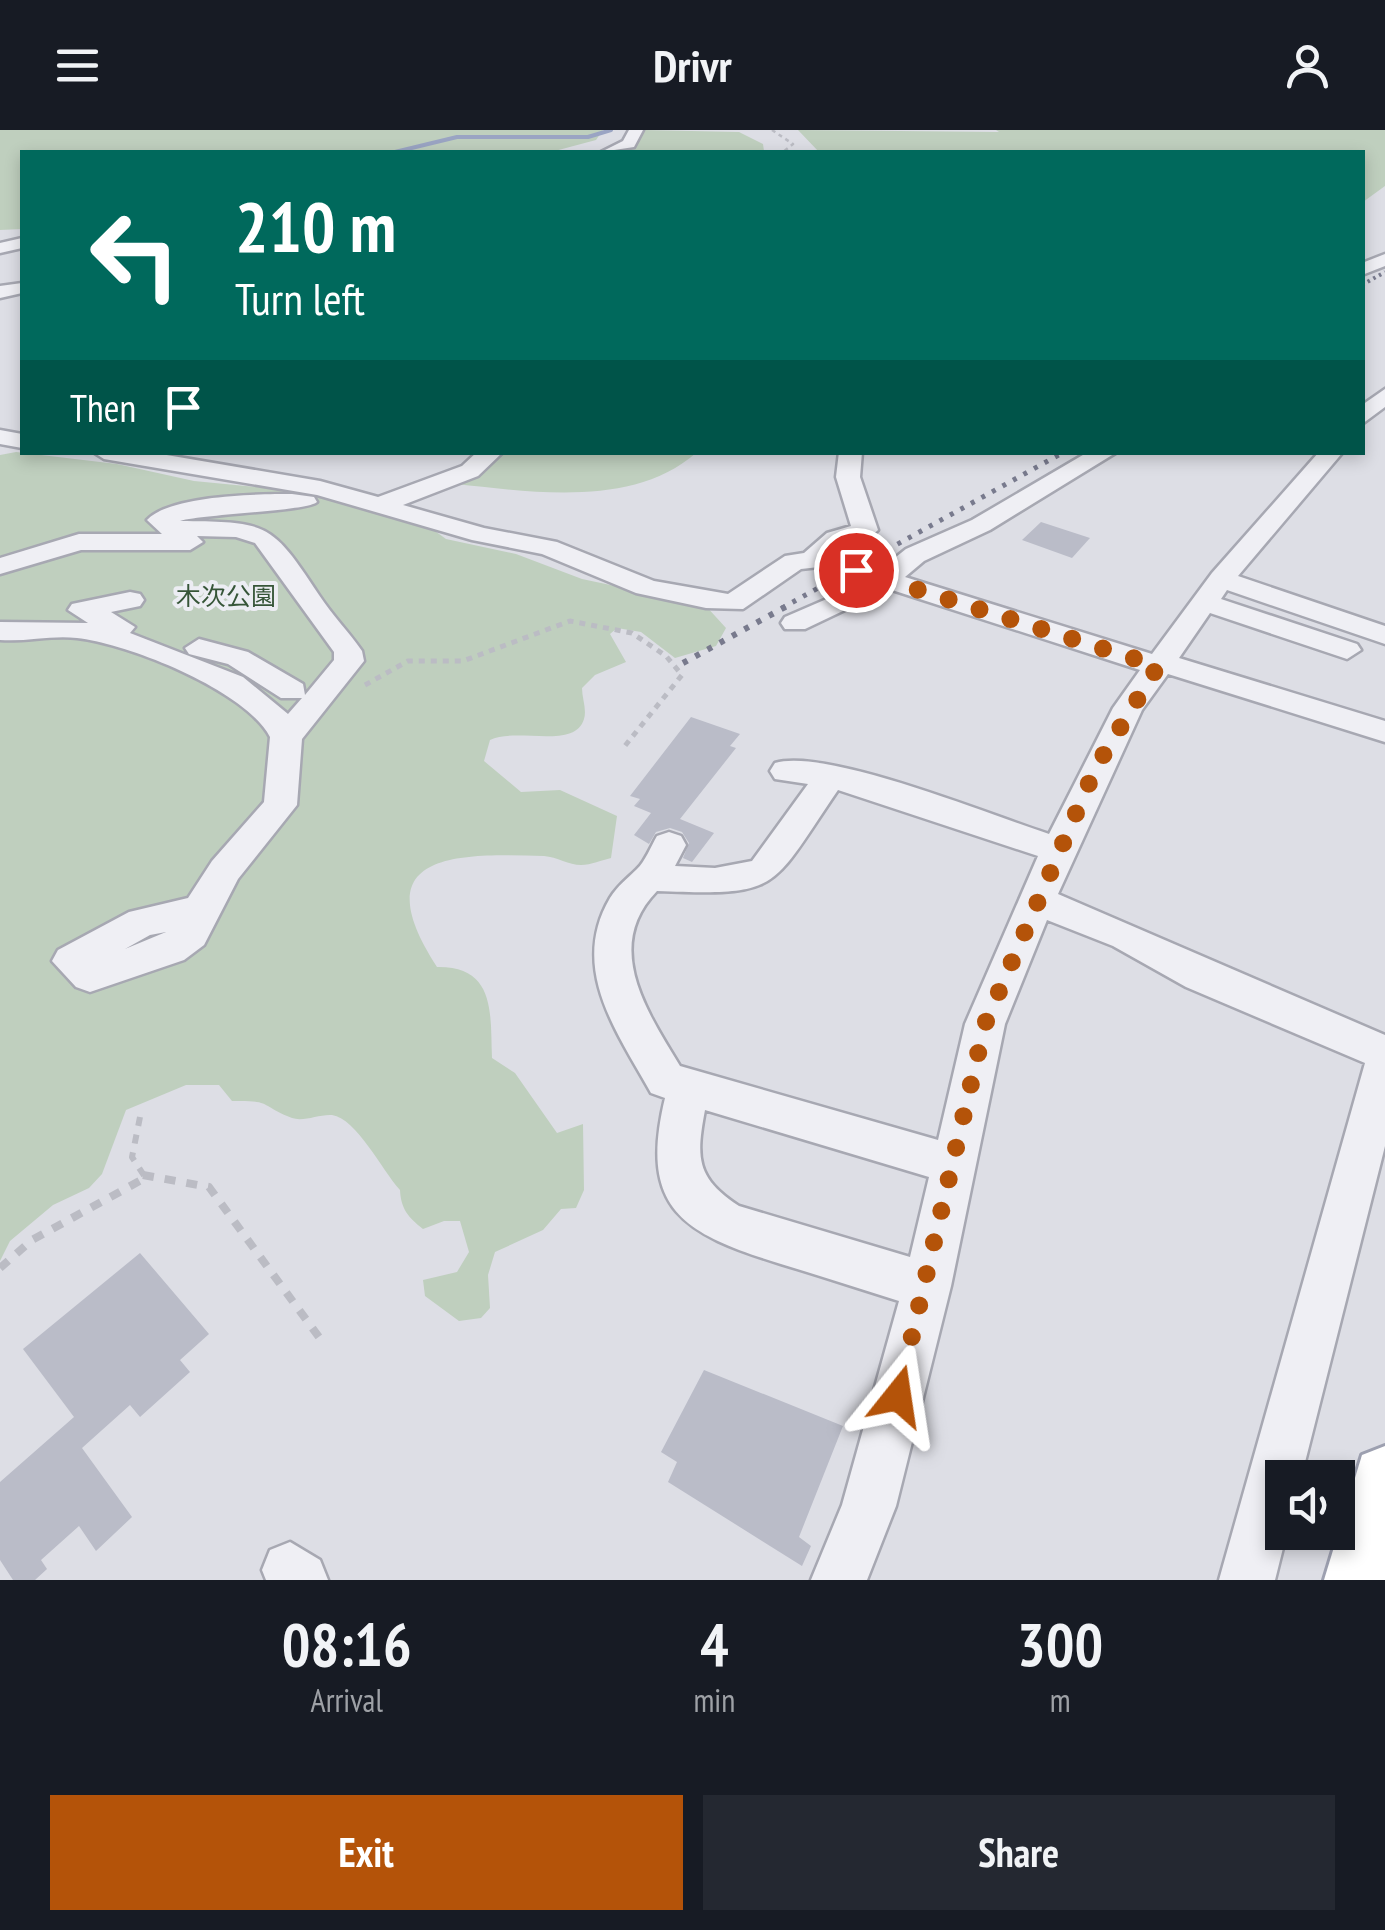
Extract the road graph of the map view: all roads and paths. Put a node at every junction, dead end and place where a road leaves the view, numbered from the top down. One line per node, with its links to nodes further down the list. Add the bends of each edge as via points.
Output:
1 (636, 130): 3 (street, via 629,144)
2 (772, 130): 4 (path, via 794,144)
3 (613, 150)
4 (786, 150)
5 (1385, 395): 6 (street)
6 (1365, 415)
7 (123, 455): 12 (street, via 298,483)
8 (489, 455): 12 (street, via 470,471)
9 (851, 455): 14 (street, via 848,477 864,530 836,538)
10 (1101, 455): 16 (street, via 915,555)
11 (1329, 455): 17 (street)
12 (386, 506): 13 (street, via 267,500 176,512 160,523); 14 (street, via 480,536 548,548 646,586 725,603 739,601 794,562)
13 (258, 534): 15 (street, via 92,541); 27 (street, via 288,564 350,655 324,695)
14 (814, 558): 16 (street)
15 (1, 565)
16 (888, 580): 19 (street); 25 (street)
17 (1212, 591): 21 (street); 23 (street); 25 (street)
18 (130, 600): 22 (street, via 82,612 129,631)
19 (795, 623)
20 (0, 631): 22 (street, via 69,628)
21 (1385, 635)
22 (139, 644): 24 (street)
23 (1346, 650)
24 (212, 657): 27 (street); 27 (street, via 290,684)
25 (1159, 664): 28 (street); 32 (street, via 1104,752)
26 (353, 692): 29 (path, via 408,661 463,661 564,622 580,622 632,633 682,675)
27 (283, 729): 34 (street, via 280,805 201,908 142,922)
28 (1385, 732)
29 (624, 747)
30 (786, 771): 31 (street)
31 (831, 776): 32 (street); 37 (street, via 765,870 699,881 663,860 633,888 620,914 611,970 618,995 666,1080)
32 (1058, 850): 33 (street)
33 (1037, 901): 35 (street); 39 (street, via 985,1024)
34 (80, 969)
35 (1385, 1053)
36 (1385, 1064): 46 (street)
37 (689, 1087): 39 (street); 42 (street, via 676,1143 679,1176 711,1216)
38 (140, 1117): 40 (path, via 132,1156)
39 (952, 1164): 42 (street)
40 (145, 1178): 41 (path, via 32,1240); 43 (path, via 209,1186)
41 (0, 1268)
42 (927, 1286): 45 (street, via 869,1506)
43 (324, 1344)
44 (1385, 1478): 47 (main road)
45 (839, 1580)
46 (1247, 1580)
47 (1358, 1580)

